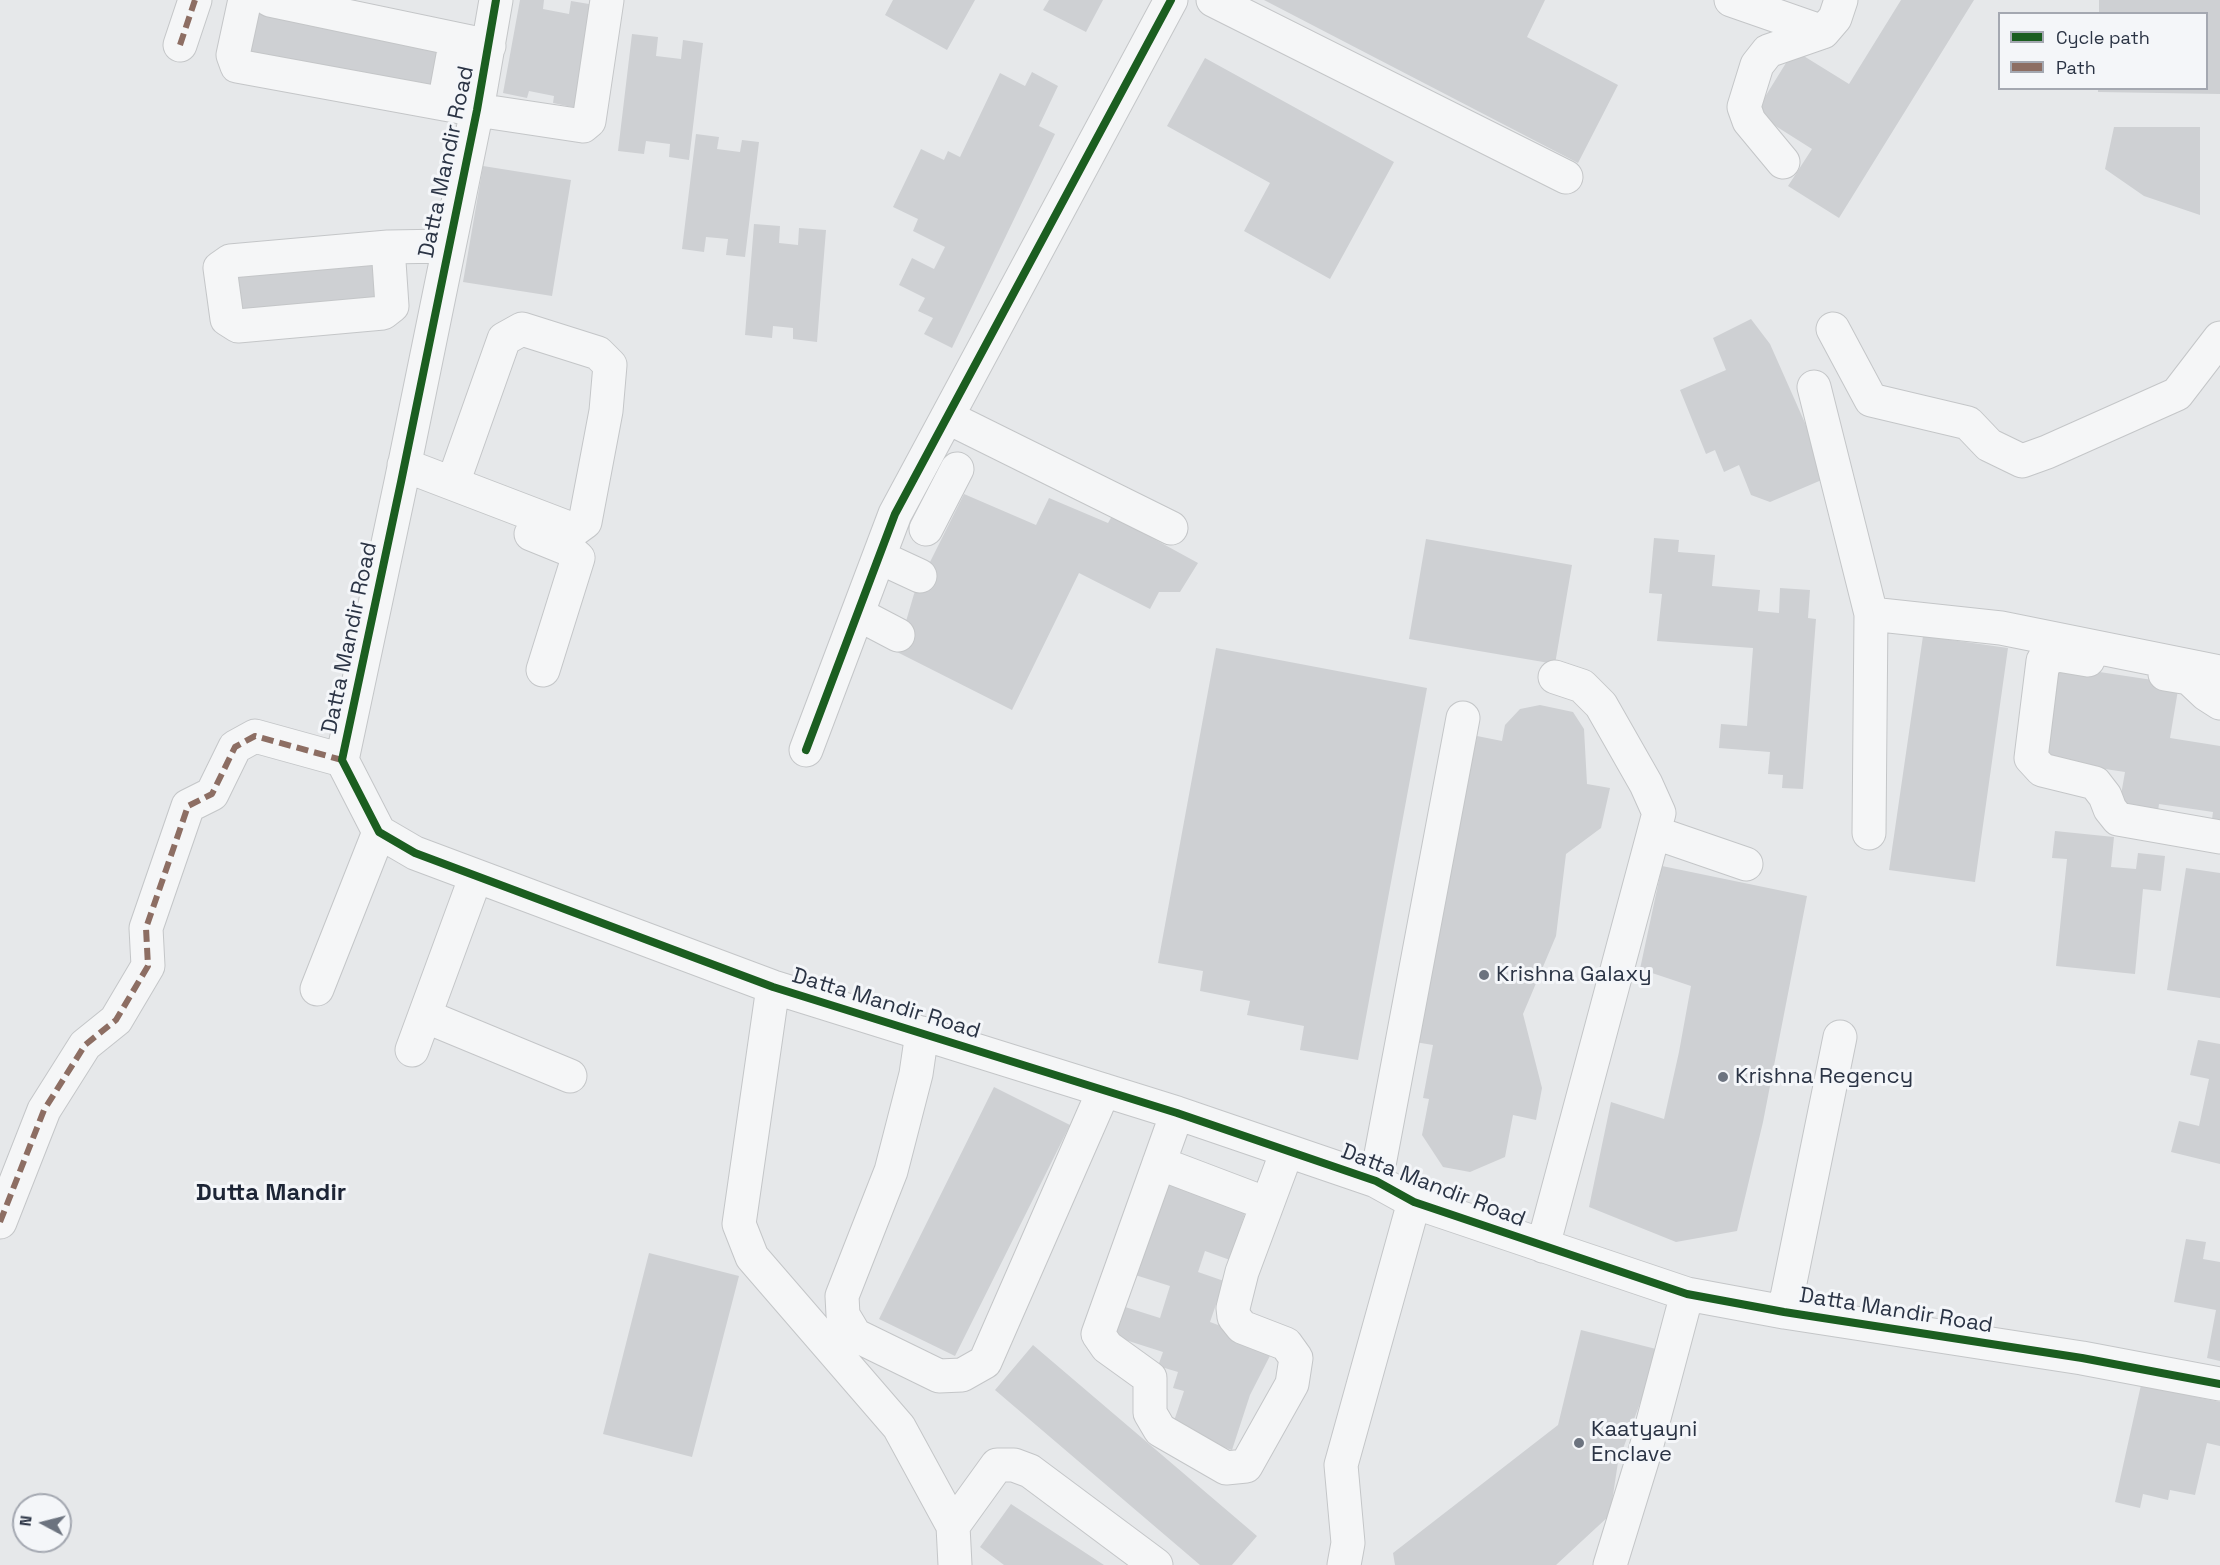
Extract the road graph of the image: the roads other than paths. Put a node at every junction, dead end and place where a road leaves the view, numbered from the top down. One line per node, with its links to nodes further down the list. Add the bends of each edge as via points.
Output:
1 (195, 0): 12 (street)
2 (247, 0): 14 (street, via 233,55 237,66)
3 (270, 0): 11 (street)
4 (496, 0): 13 (street, Datta Mandir Road)
5 (607, 0): 15 (street, via 589,121 582,126)
6 (1171, 0): 23 (street)
7 (1213, 0): 17 (street)
8 (1731, 0): 10 (street)
9 (1841, 0): 10 (street, via 1835,18)
10 (1823, 32): 16 (street, via 1768,51 1757,65 1744,107 1749,121)
11 (456, 39): 13 (street); 14 (street)
12 (180, 45)
13 (489, 46): 15 (street, Datta Mandir Road)
14 (444, 104): 15 (street)
15 (477, 110): 18 (street, Datta Mandir Road)
16 (1783, 162)
17 (1566, 177)
18 (448, 246): 19 (street); 25 (street, Datta Mandir Road)
19 (388, 247): 19 (street, via 230,261 220,268 227,319 238,326 383,313 392,306)
20 (1833, 329): 21 (street, via 1870,400 1968,423 1989,445 2022,461 2177,394)
21 (2220, 338)
22 (1814, 387): 32 (street)
23 (947, 417): 24 (street); 28 (street)
24 (927, 452): 27 (street); 27 (street, via 961,472 933,532)
25 (403, 474): 26 (street); 34 (street, via 568,549 578,558); 40 (street, Datta Mandir Road)
26 (453, 483): 26 (street, via 574,530 585,522 606,411 610,364 598,353 522,329 504,339)
27 (895, 514): 29 (street)
28 (1171, 528)
29 (879, 557): 30 (street); 31 (street)
30 (920, 576)
31 (858, 614): 33 (street); 39 (street)
32 (1871, 614): 35 (street, via 2001,628); 43 (street)
33 (898, 635)
34 (543, 670)
35 (2220, 672)
36 (1555, 677): 42 (street, via 1582,686 1601,705 1659,813)
37 (2220, 703): 44 (street, via 2189,678 2058,655 2043,662 2031,758 2042,770 2095,783 2118,819)
38 (1463, 718): 58 (street)
39 (806, 750)
40 (342, 760): 41 (street, Datta Mandir Road); 61 (street, via 255,736 235,747 212,794 188,806 146,928 148,966 116,1020 85,1045 44,1110)
41 (380, 832): 46 (street, Datta Mandir Road, via 415,853); 48 (street)
42 (1656, 833): 45 (street); 62 (street)
43 (1869, 833)
44 (2220, 837)
45 (1746, 864)
46 (476, 876): 47 (street, Datta Mandir Road); 49 (street)
47 (772, 987): 50 (street, Datta Mandir Road); 66 (street, via 739,1224 752,1257 899,1427)
48 (317, 989)
49 (424, 1016): 52 (street); 53 (street)
50 (922, 1033): 54 (street, Datta Mandir Road); 54 (street, via 916,1074 891,1171 842,1296 843,1315 855,1335 939,1376 962,1375 985,1362)
51 (1840, 1037): 64 (street)
52 (412, 1050)
53 (570, 1076)
54 (1104, 1090): 55 (street, Datta Mandir Road)
55 (1177, 1113): 56 (street, Datta Mandir Road); 57 (street)
56 (1287, 1151): 58 (street, Datta Mandir Road); 60 (street)
57 (1159, 1163): 60 (street); 60 (street, via 1098,1334 1107,1347 1150,1378 1150,1413 1160,1430 1226,1468 1246,1466 1292,1384 1296,1358 1286,1344 1242,1327 1234,1317 1242,1272)
58 (1376, 1181): 59 (street, Datta Mandir Road)
59 (1414, 1202): 62 (street, Datta Mandir Road); 69 (street, via 1341,1465 1348,1543)
60 (1267, 1204)
61 (0, 1222)
62 (1543, 1246): 63 (street, Datta Mandir Road)
63 (1687, 1294): 64 (street, Datta Mandir Road); 70 (street, via 1650,1437)
64 (1784, 1311): 65 (street, Datta Mandir Road)
65 (2220, 1384)
66 (953, 1526): 67 (street); 68 (street, via 997,1465 1014,1465 1030,1471)
67 (955, 1565)
68 (1156, 1565)
69 (1344, 1565)
70 (1610, 1565)

